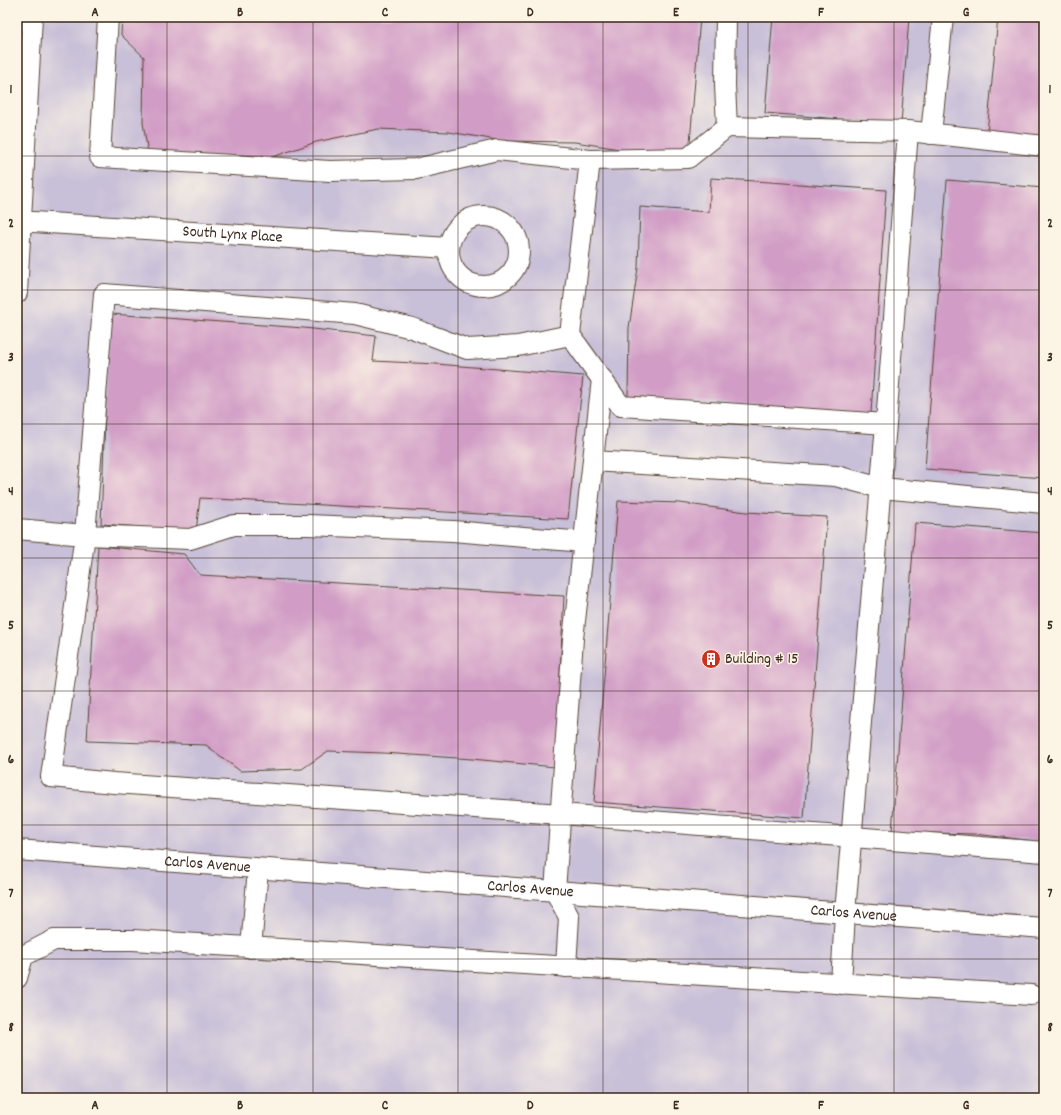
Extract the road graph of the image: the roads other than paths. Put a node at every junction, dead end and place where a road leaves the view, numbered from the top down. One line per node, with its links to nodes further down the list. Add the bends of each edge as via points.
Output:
1 (32, 17): 10 (street)
2 (108, 17): 9 (street, via 100,158 330,171 416,169 498,150)
3 (726, 17): 5 (street)
4 (943, 17): 7 (street)
5 (727, 127): 6 (street); 9 (street, via 688,158)
6 (908, 131): 7 (street); 15 (street)
7 (931, 134): 8 (street)
8 (1044, 146)
9 (590, 160): 13 (street)
10 (19, 221): 11 (street, South Lynx Place); 12 (street)
11 (449, 248)
12 (17, 293)
13 (570, 335): 14 (street); 20 (street, via 518,346 467,349 412,328 355,314 104,294)
14 (602, 379): 15 (street, via 621,406); 16 (street)
15 (886, 424): 17 (street)
16 (593, 461): 17 (street, via 836,476); 21 (street)
17 (881, 488): 18 (street); 23 (street)
18 (1044, 503)
19 (17, 529): 20 (street)
20 (85, 535): 21 (street, via 190,539 234,525 308,525 453,531); 22 (street, via 50,777)
21 (584, 542): 22 (street, via 573,639)
22 (561, 814): 23 (street); 27 (street)
23 (852, 838): 25 (street); 28 (street)
24 (17, 850): 26 (street, Carlos Avenue)
25 (1044, 852)
26 (258, 869): 27 (street, Carlos Avenue); 30 (street)
27 (555, 891): 28 (street, Carlos Avenue); 31 (street, via 569,917)
28 (845, 913): 29 (street, Carlos Avenue); 33 (street)
29 (1044, 928)
30 (251, 948): 31 (street); 32 (street, via 133,940 54,940 23,956)
31 (566, 967): 33 (street)
32 (17, 978)
33 (841, 984): 34 (street)
34 (1031, 995)

